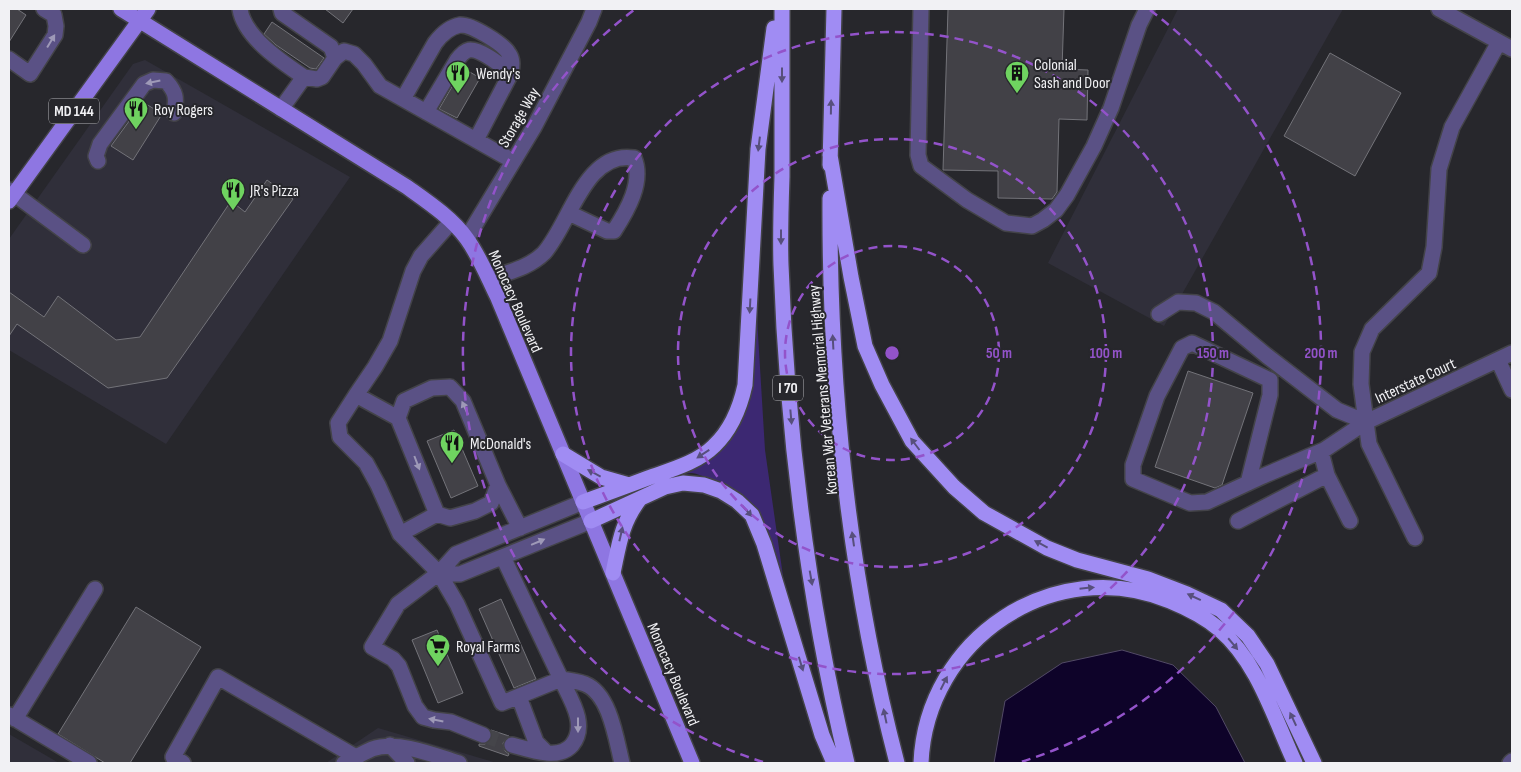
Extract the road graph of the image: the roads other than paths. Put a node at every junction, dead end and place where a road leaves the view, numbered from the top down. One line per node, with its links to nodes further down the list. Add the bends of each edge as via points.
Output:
1 (44, 9): 17 (street, one-way to 1, via 30,74 55,35 54,16)
2 (121, 9): 13 (main road, Monocacy Boulevard)
3 (281, 9): 16 (street, via 282,13 331,47)
4 (594, 9): 27 (street, Storage Way, via 534,127)
5 (777, 9): 47 (highway, one-way to 47, via 758,149 741,403 735,418 713,447 679,467)
6 (782, 9): 76 (highway, Korean War Veterans Memorial Highway / I 70, one-way to 76, via 781,263 786,362 807,551)
7 (834, 9): 25 (highway, Korean War Veterans Memorial Highway, one-way to 7)
8 (921, 9): 14 (street, via 918,155 921,166 967,200 1006,223 1032,226 1056,210 1094,146 1111,108)
9 (1138, 9): 14 (street)
10 (1147, 9): 14 (street)
11 (1439, 9): 15 (street)
12 (244, 10): 19 (street, via 252,35)
13 (144, 15): 21 (main road, Monocacy Boulevard); 28 (main road, MD 144)
14 (1139, 24)
15 (1506, 46): 41 (street, via 1452,127 1439,170 1434,247 1429,272 1372,330 1362,352 1361,384)
16 (335, 58): 19 (street, via 322,77 317,80); 20 (street, via 344,51 354,54 380,86)
17 (9, 59)
18 (511, 73): 20 (street, via 512,63 503,45 467,26 458,25 441,34); 22 (street, via 477,51 462,53); 24 (street)
19 (304, 77): 21 (street)
20 (403, 99): 22 (street)
21 (281, 109): 30 (main road, Monocacy Boulevard, via 408,187)
22 (426, 112): 24 (street)
23 (174, 113): 26 (street, one-way to 26, via 177,98 166,81 153,80 144,84 100,144 96,156)
24 (476, 140): 27 (street)
25 (830, 155): 77 (highway, Korean War Veterans Memorial Highway, one-way to 25, via 869,640 843,459 830,272); 80 (highway, one-way to 25, via 1268,664 1248,636 1222,610 1148,579 1077,560 1047,548 984,513 954,487 912,441 865,346)
26 (98, 161)
27 (513, 161): 31 (street, Storage Way)
28 (10, 195): 32 (street)
29 (569, 213): 29 (street, via 583,187 600,167 616,159 634,158 638,167 632,199 614,231 607,231); 33 (street, via 555,238 531,264)
30 (451, 222): 31 (main road, Monocacy Boulevard); 39 (street, via 421,256 390,341)
31 (467, 238): 33 (main road, Monocacy Boulevard)
32 (83, 245)
33 (489, 279): 43 (main road, Monocacy Boulevard)
34 (1158, 314): 36 (street, via 1178,302 1196,303 1214,312)
35 (1505, 357): 38 (street); 41 (street, Interstate Court)
36 (1282, 369): 37 (street); 41 (street, via 1336,410)
37 (1270, 380): 45 (street, via 1270,395); 45 (street, via 1192,343 1182,348 1157,396 1134,465 1133,479 1190,503 1207,502)
38 (1512, 390)
39 (356, 395): 40 (street); 55 (street, via 338,423 340,437 366,463)
40 (398, 418): 46 (street, one-way to 40, via 463,401 450,387 432,388 404,400); 50 (street, one-way to 50)
41 (1366, 422): 42 (street); 56 (street, Interstate Court, via 1369,444)
42 (1321, 452): 44 (street); 45 (street)
43 (563, 454): 47 (highway, one-way to 43, via 601,477); 49 (main road, Monocacy Boulevard)
44 (1327, 475): 52 (street); 53 (street)
45 (1248, 483)
46 (498, 484): 50 (street, via 491,503 475,511 450,518); 54 (street)
47 (629, 485): 49 (highway)
48 (640, 498): 51 (highway); 59 (highway, one-way to 48, via 624,524); 75 (highway, one-way to 75, via 683,483 704,485 721,491 752,515 764,544 822,735)
49 (583, 502): 51 (main road, Monocacy Boulevard); 54 (street)
50 (437, 514): 55 (street)
51 (591, 521): 57 (street, one-way to 51); 59 (main road, Monocacy Boulevard)
52 (1238, 521)
53 (1350, 521)
54 (520, 528): 58 (street, via 456,554)
55 (400, 534): 58 (street)
56 (1415, 538)
57 (503, 557): 58 (street, via 460,574); 61 (street)
58 (438, 573): 62 (street, via 457,604 502,703); 64 (street, one-way to 58, via 451,722 424,717 415,706 399,666 372,647 398,604)
59 (613, 574): 74 (main road, Monocacy Boulevard)
60 (95, 589): 63 (street)
61 (561, 680): 62 (street); 67 (street, one-way to 67, via 577,713 579,726 576,740 568,749); 73 (street, via 586,684 602,699)
62 (519, 697): 67 (street, via 536,742)
63 (12, 717): 69 (street)
64 (483, 735)
65 (390, 745): 68 (street); 71 (street); 72 (street)
66 (512, 745): 67 (street)
67 (547, 753)
68 (350, 760): 70 (street, via 218,677 173,757)
69 (89, 763)
70 (183, 763)
71 (407, 763)
72 (459, 763)
73 (622, 763)
74 (692, 763)
75 (834, 763)
76 (847, 763)
77 (896, 763)
78 (922, 763): 79 (highway, one-way to 79, via 926,729 942,685 952,667 986,630 1005,615 1043,597 1090,588 1119,587 1141,590 1181,605 1218,628 1233,643 1263,692)
79 (1294, 763)
80 (1314, 763)

